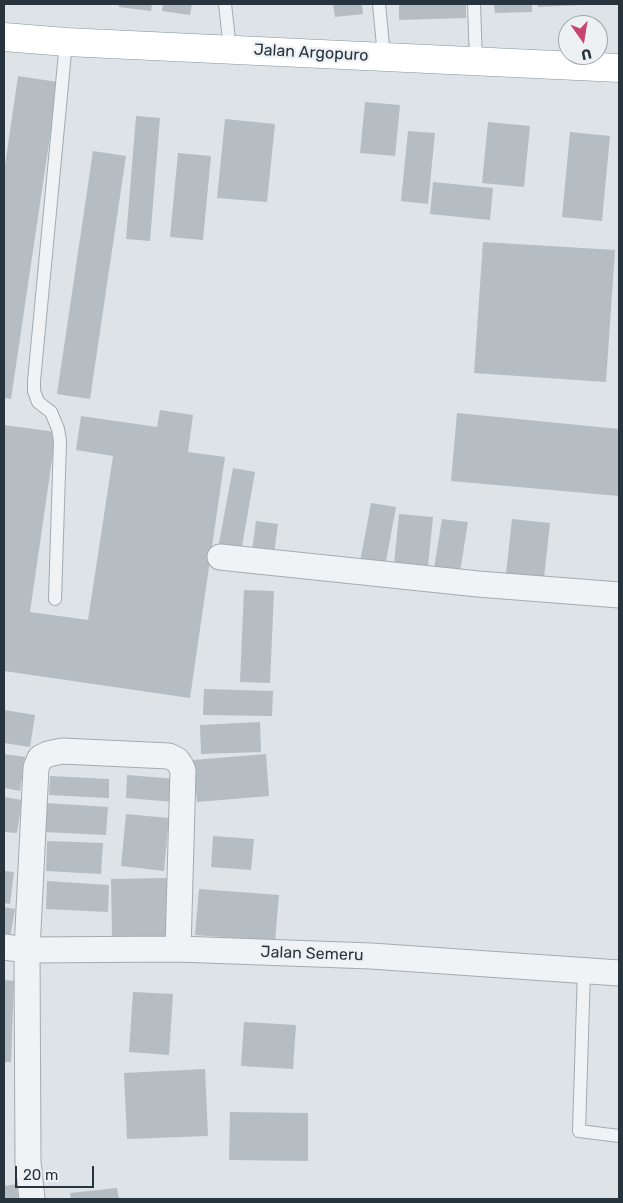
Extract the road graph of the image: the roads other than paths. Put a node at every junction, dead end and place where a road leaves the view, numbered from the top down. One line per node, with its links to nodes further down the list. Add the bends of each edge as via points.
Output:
1 (225, 4): 6 (lane)
2 (379, 4): 7 (lane)
3 (474, 4): 8 (lane)
4 (4, 37): 5 (highway, Jalan Argopuro)
5 (66, 42): 6 (highway, Jalan Argopuro); 12 (lane, via 34,381 38,402 51,412 60,441)
6 (230, 49): 7 (highway, Jalan Argopuro)
7 (384, 56): 8 (highway, Jalan Argopuro)
8 (476, 62): 9 (highway, Jalan Argopuro)
9 (619, 68)
10 (220, 557): 11 (street)
11 (619, 595)
12 (55, 599)
13 (16, 949): 14 (street, Jalan Semeru); 14 (street, via 36,768 40,758 62,751 169,756 181,766); 18 (street)
14 (178, 949): 15 (street, Jalan Semeru, via 371,956)
15 (584, 970): 16 (street, Jalan Semeru); 17 (lane, via 579,1131)
16 (619, 973)
17 (619, 1136)
18 (32, 1199)

